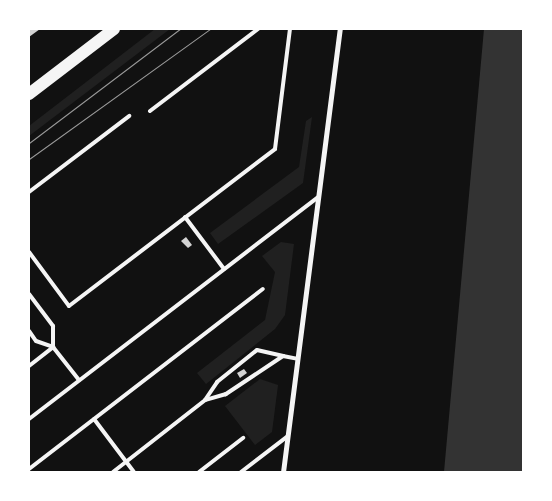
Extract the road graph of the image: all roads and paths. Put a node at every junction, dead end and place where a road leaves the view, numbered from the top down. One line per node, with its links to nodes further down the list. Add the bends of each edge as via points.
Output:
1 (114, 29): 5 (main road)
2 (258, 29): 6 (lane)
3 (290, 29): 10 (lane, via 275,149)
4 (340, 29): 9 (street)
5 (29, 94)
6 (150, 111)
7 (129, 116): 8 (lane)
8 (29, 192)
9 (320, 196): 12 (lane); 18 (street)
10 (185, 217): 11 (lane, via 69,306); 12 (lane)
11 (29, 252)
12 (224, 269): 20 (lane)
13 (263, 289): 23 (lane)
14 (29, 294): 16 (lane, via 53,326)
15 (29, 331): 16 (lane, via 36,341)
16 (53, 347): 19 (lane); 20 (lane)
17 (283, 356): 18 (lane); 21 (lane, via 226,394); 21 (lane, via 257,350 216,382)
18 (298, 358): 24 (street)
19 (29, 366)
20 (79, 380): 22 (lane)
21 (205, 400): 26 (lane)
22 (29, 419)
23 (94, 420): 26 (lane); 27 (lane)
24 (288, 436): 31 (lane); 32 (street)
25 (243, 438): 30 (lane)
26 (126, 462): 28 (lane); 29 (lane)
27 (29, 469)
28 (113, 472)
29 (134, 472)
30 (199, 472)
31 (241, 472)
32 (283, 472)

